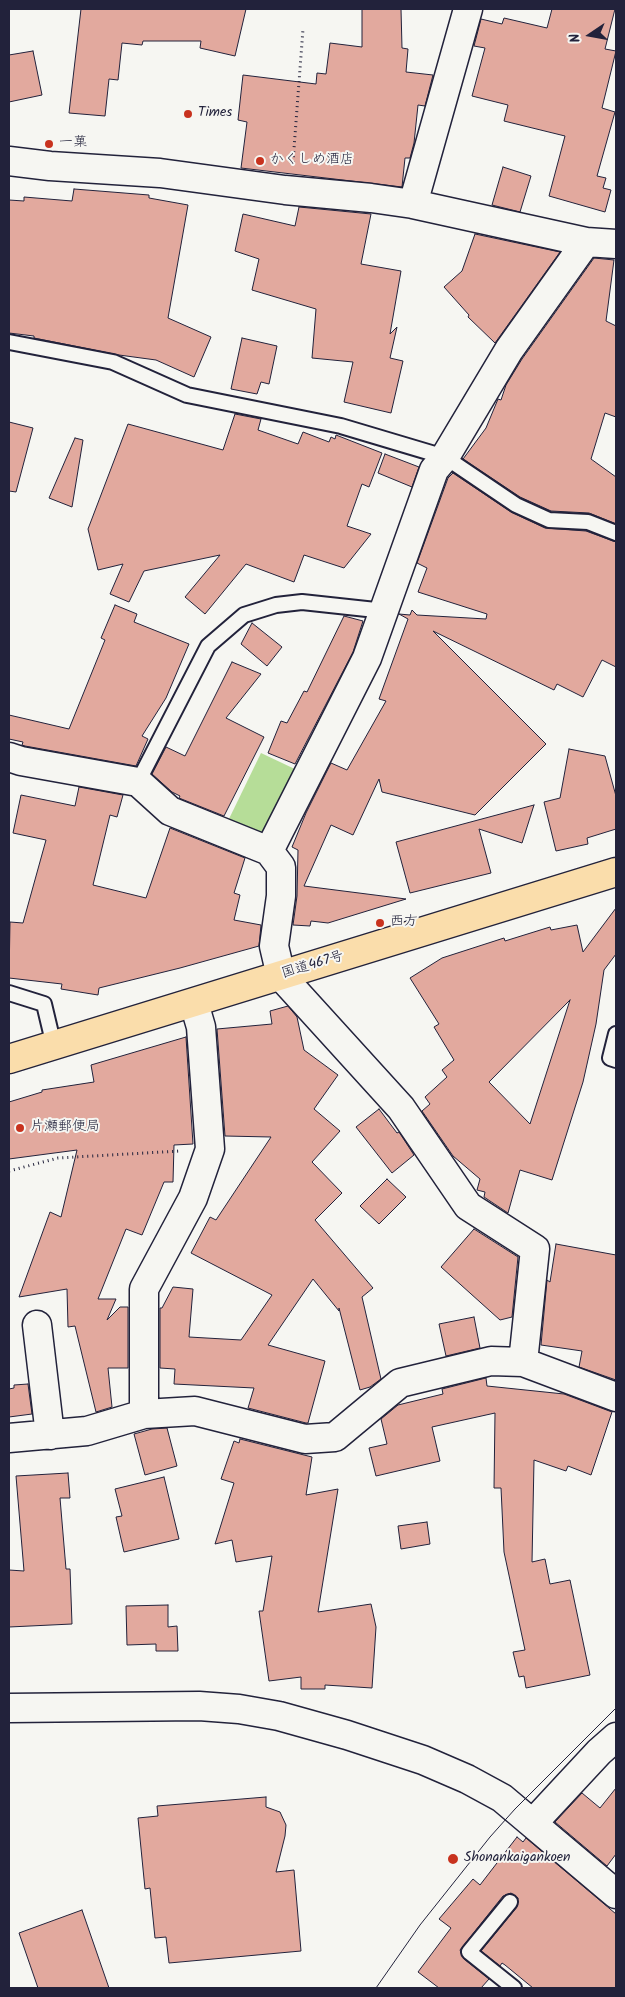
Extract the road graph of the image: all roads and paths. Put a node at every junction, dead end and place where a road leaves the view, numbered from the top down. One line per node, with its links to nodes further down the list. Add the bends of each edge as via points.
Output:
1 (468, 9): 5 (street)
2 (303, 29): 4 (path)
3 (9, 161): 4 (street, via 160,173)
4 (290, 190): 5 (street)
5 (414, 204): 6 (street)
6 (586, 242): 7 (street); 9 (street, via 509,350)
7 (616, 244)
8 (9, 342): 9 (lane, via 113,362 187,395 341,426)
9 (445, 457): 10 (lane, via 516,505 550,520 588,522); 11 (street, via 434,470)
10 (616, 533)
11 (385, 611): 13 (lane, via 302,602 276,605 244,615 208,646); 14 (street, via 367,658)
12 (9, 757): 13 (street)
13 (138, 782): 14 (street, via 170,812)
14 (269, 851): 16 (street, via 281,867 274,946)
15 (616, 872): 16 (highway, 国道467号)
16 (281, 976): 18 (highway, 国道467号); 26 (street, via 401,1108 468,1206 535,1249)
17 (9, 993): 20 (lane, via 44,1004)
18 (194, 1003): 20 (highway, 国道467号); 23 (street, via 201,1028)
19 (616, 1034): 22 (lane, via 610,1058)
20 (54, 1046): 21 (highway, 国道467号)
21 (9, 1059)
22 (616, 1060)
23 (210, 1149): 24 (path, via 58,1158); 28 (street, via 193,1198 144,1289)
24 (9, 1171)
25 (37, 1325): 29 (street)
26 (523, 1362): 27 (street); 28 (street, via 491,1360 400,1383 335,1436 304,1439 195,1411)
27 (616, 1397)
28 (144, 1414): 29 (street, via 87,1431)
29 (50, 1436): 30 (street)
30 (9, 1438)
31 (9, 1708): 33 (street, via 199,1706 279,1716 423,1760 502,1798)
32 (616, 1736): 33 (street)
33 (533, 1823): 34 (street)
34 (616, 1894)
35 (510, 1902): 36 (lane, via 469,1952)
36 (514, 1988)

